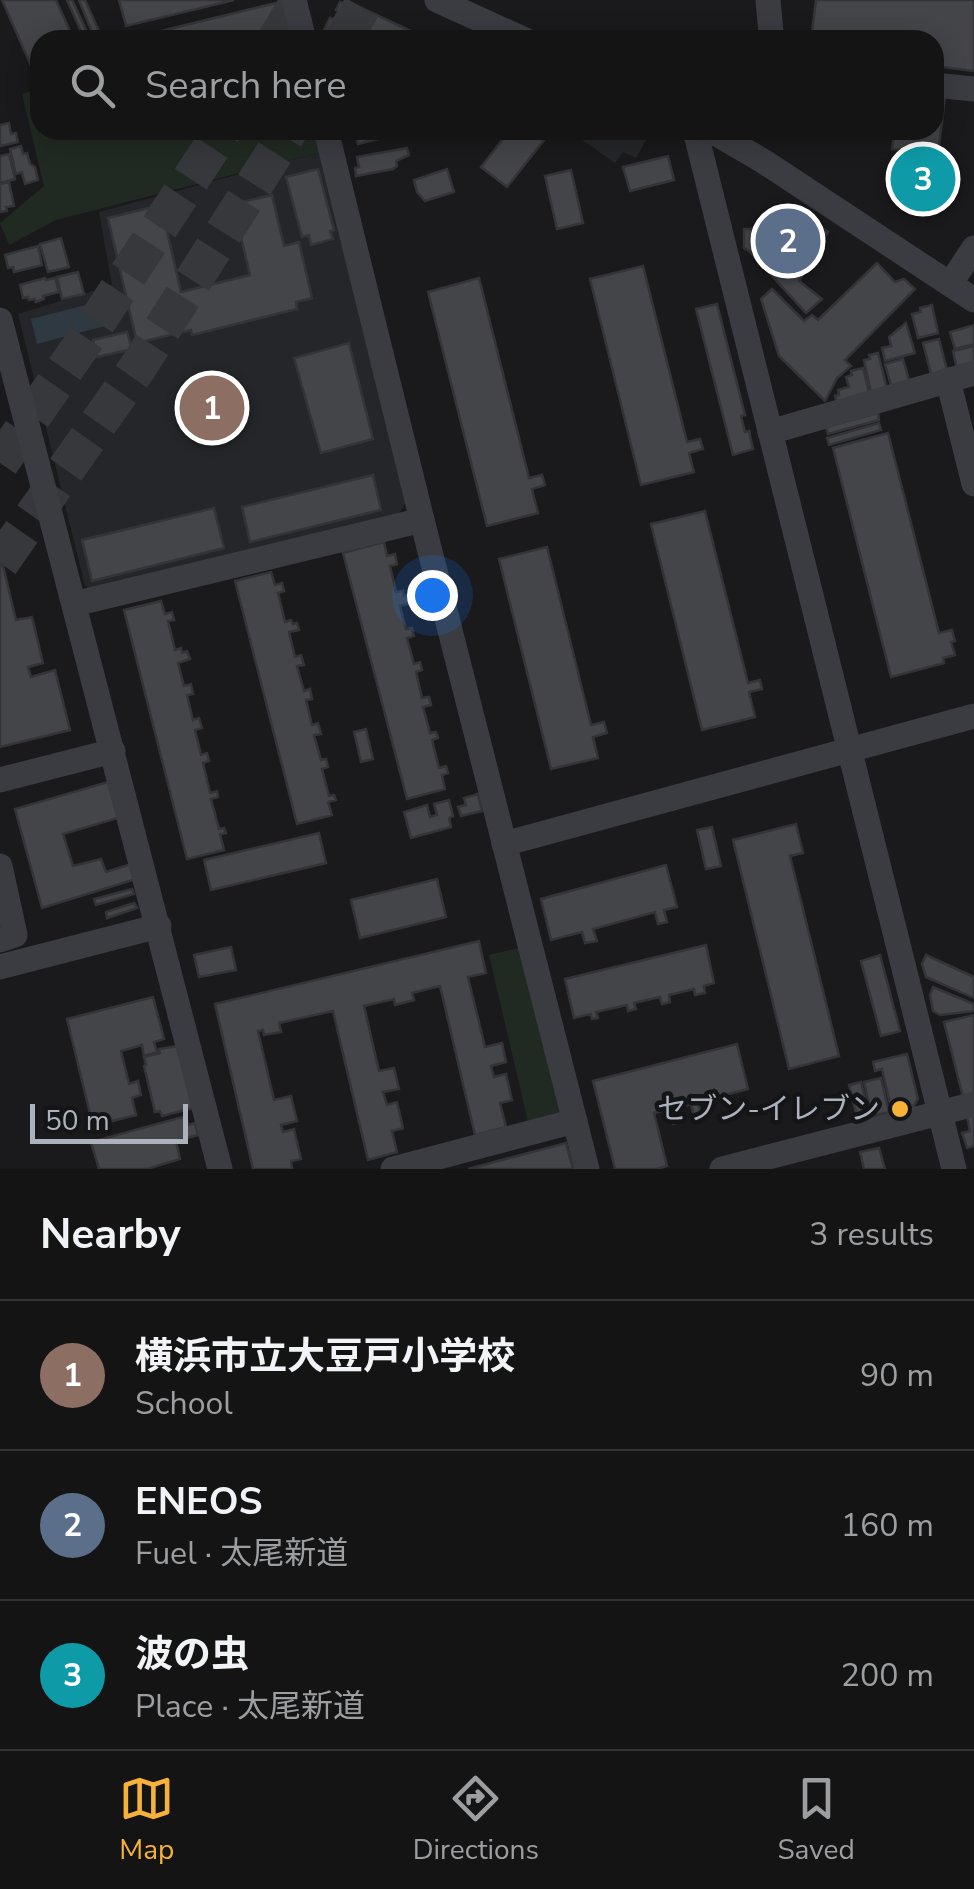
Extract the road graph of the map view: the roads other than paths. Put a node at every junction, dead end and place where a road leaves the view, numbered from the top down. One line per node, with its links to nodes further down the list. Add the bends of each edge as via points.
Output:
1 (294, 0): 4 (street)
2 (437, 0): 5 (street)
3 (768, 0): 6 (street)
4 (302, 30)
5 (503, 30)
6 (771, 30)
7 (944, 86): 8 (street)
8 (974, 89)
9 (328, 140): 20 (street)
10 (697, 140): 18 (street)
11 (727, 140): 13 (street)
12 (974, 248): 13 (street)
13 (950, 284): 14 (street)
14 (974, 300)
15 (0, 320): 21 (street)
16 (974, 373): 17 (street)
17 (948, 380): 18 (street); 19 (street)
18 (770, 432): 23 (street)
19 (974, 484)
20 (422, 520): 21 (street); 26 (street)
21 (74, 604): 24 (street)
22 (974, 716): 23 (street)
23 (849, 750): 26 (street); 32 (street)
24 (112, 751): 25 (street); 28 (street)
25 (0, 780)
26 (504, 844): 33 (street)
27 (0, 866): 29 (street, via 15,935)
28 (158, 926): 30 (street); 34 (street)
29 (0, 940)
30 (0, 967)
31 (974, 1104): 32 (street)
32 (940, 1113): 37 (street); 38 (street)
33 (575, 1122): 35 (street); 36 (street)
34 (220, 1169)
35 (393, 1169)
36 (588, 1169)
37 (722, 1169)
38 (954, 1169)

